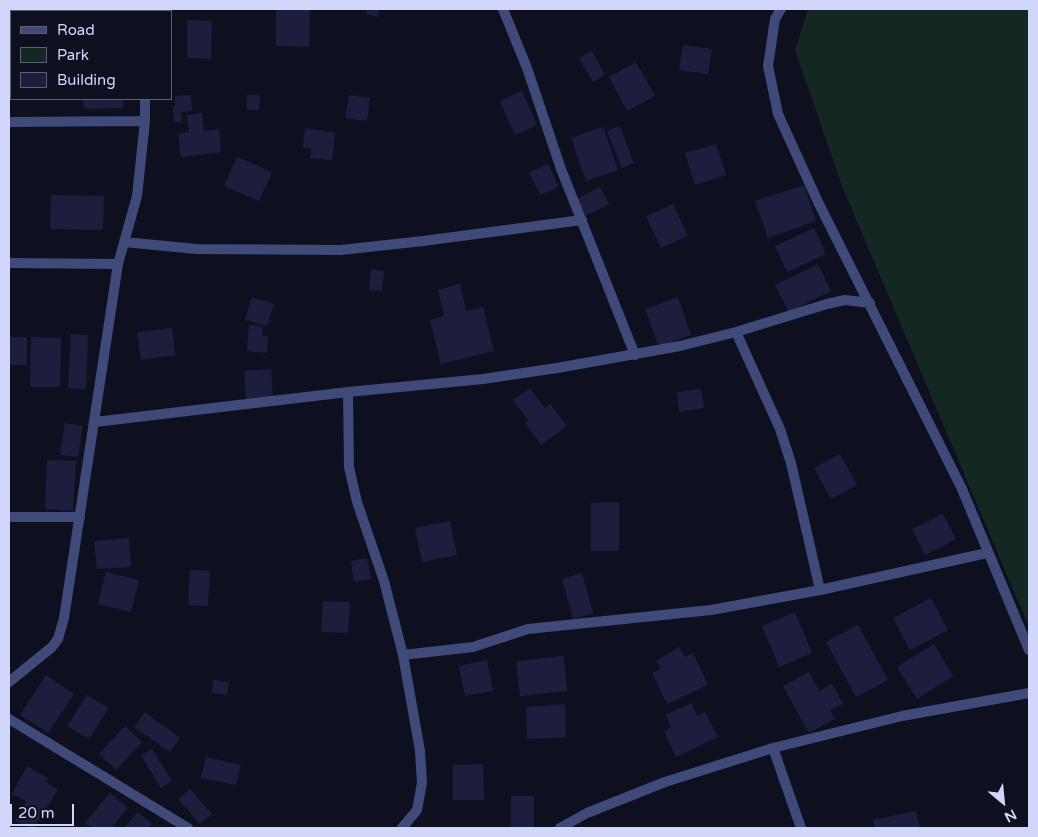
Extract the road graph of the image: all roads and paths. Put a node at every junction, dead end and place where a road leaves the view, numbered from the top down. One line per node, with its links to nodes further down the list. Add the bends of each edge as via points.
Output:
1 (503, 9): 6 (street)
2 (781, 9): 10 (street, via 775,19 768,66 778,114 818,202)
3 (144, 100): 4 (street)
4 (145, 121): 5 (street); 7 (street, via 137,196)
5 (9, 122)
6 (582, 220): 7 (street, via 341,250 196,249); 12 (street)
7 (124, 242): 9 (street)
8 (9, 263): 9 (street)
9 (118, 264): 14 (street)
10 (870, 303): 11 (street, via 845,300); 17 (street, via 962,489)
11 (736, 332): 12 (street); 18 (street, via 786,446)
12 (634, 354): 13 (street, via 483,379)
13 (348, 392): 14 (street); 20 (street, via 349,467)
14 (95, 422): 16 (street)
15 (9, 517): 16 (street)
16 (80, 517): 21 (street, via 58,639)
17 (987, 553): 18 (street); 19 (street)
18 (820, 590): 20 (street, via 711,610 528,629 473,647)
19 (1029, 650)
20 (403, 655): 26 (street, via 420,751 422,784 417,810)
21 (9, 682)
22 (1029, 693): 24 (street, via 902,716)
23 (9, 719): 25 (street)
24 (773, 748): 27 (street, via 665,782 586,813); 28 (street)
25 (188, 828)
26 (402, 828)
27 (560, 828)
28 (801, 828)

